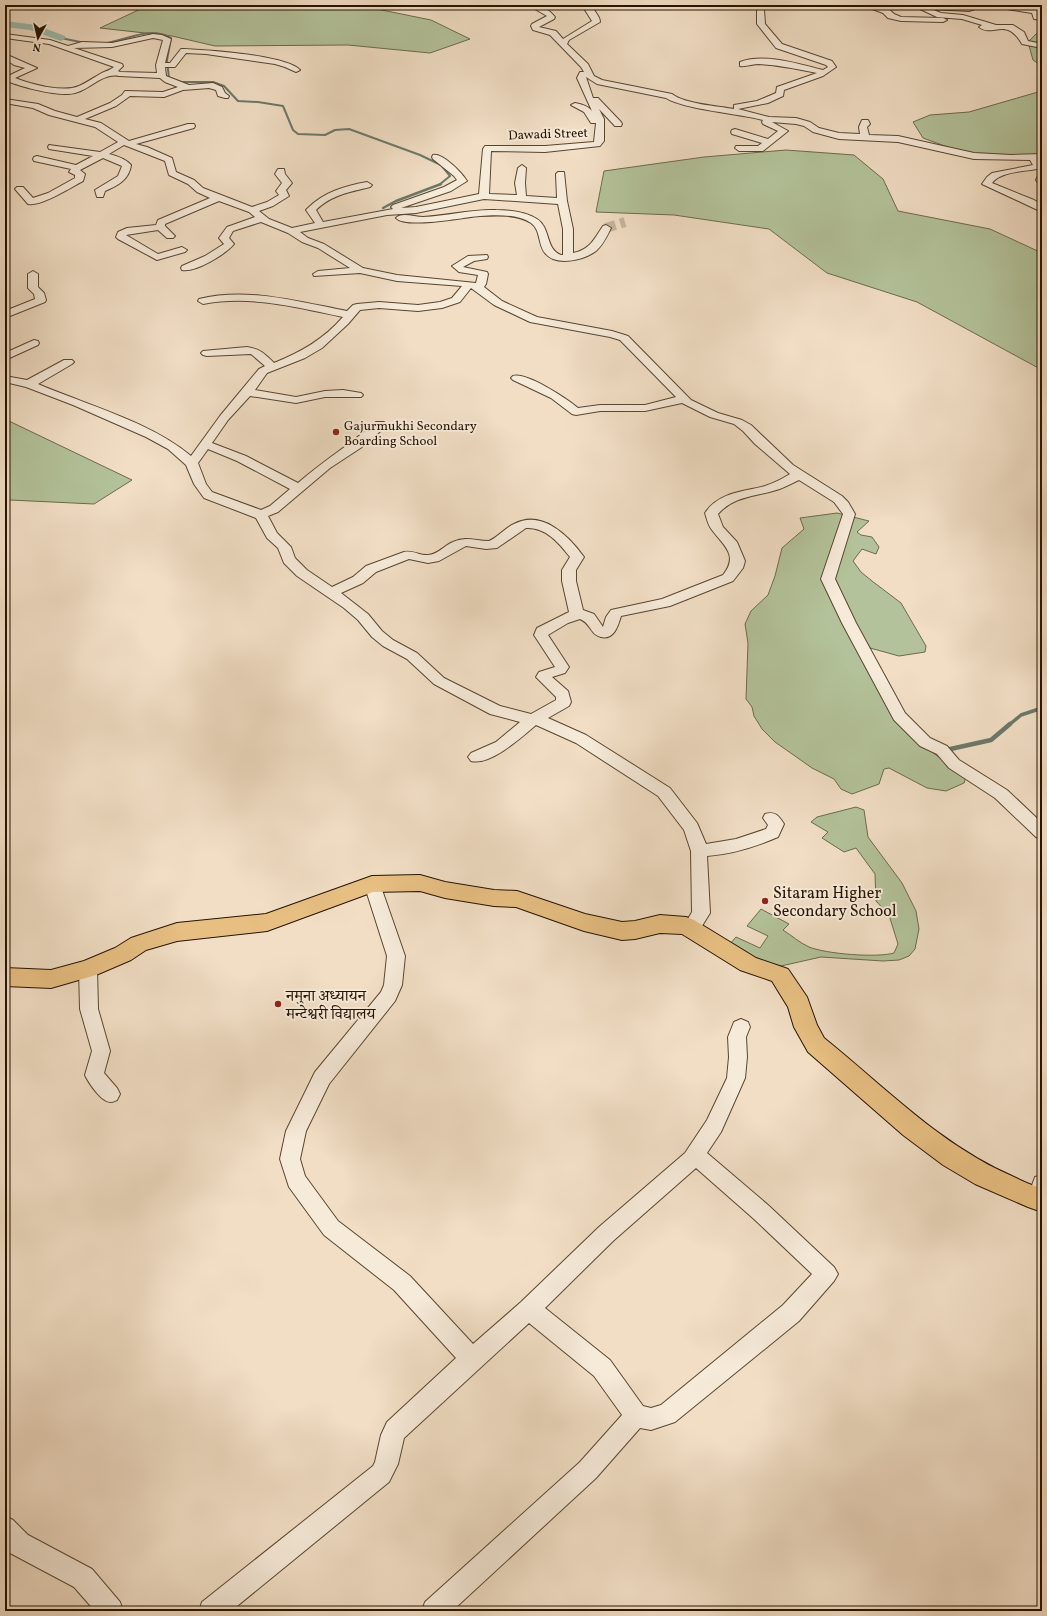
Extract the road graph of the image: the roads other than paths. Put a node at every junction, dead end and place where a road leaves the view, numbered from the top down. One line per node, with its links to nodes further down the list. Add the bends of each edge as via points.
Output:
1 (532, 5): 10 (street, via 551,17 535,26 536,28 553,33)
2 (589, 5): 10 (street, via 596,22 566,39)
3 (866, 5): 6 (street, via 879,8 901,19 957,20 977,26)
4 (761, 11): 18 (street, via 762,24 779,46 829,63 832,67)
5 (1042, 18): 6 (street, via 1037,17 1035,12 998,6 924,9)
6 (993, 26): 11 (street, via 1010,27 1021,34 1025,42)
7 (173, 33): 9 (street, via 143,32)
8 (5, 36): 12 (street, via 40,40)
9 (112, 41)
10 (564, 44): 19 (street)
11 (1042, 46)
12 (66, 48): 15 (street, via 77,45 120,44 139,37 161,37 167,39 167,43); 17 (street, via 119,66)
13 (5, 56): 17 (street, via 33,68 17,73 10,79 68,92)
14 (744, 64): 18 (street, via 750,60 772,62)
15 (160, 65): 16 (street, via 172,65 180,49 275,62); 20 (street, via 159,72)
16 (296, 70)
17 (114, 72): 20 (street)
18 (822, 72): 26 (street, via 812,78 788,84 780,89 780,94 774,99 753,105)
19 (590, 75): 23 (street, Dawadi Street, via 583,74 581,78); 26 (street, via 590,78 600,82 655,92)
20 (162, 76): 21 (street, via 171,83)
21 (188, 87): 22 (street, via 210,86); 27 (street, via 164,95 128,92 119,100)
22 (225, 96)
23 (588, 96): 30 (street, Dawadi Street, via 600,119); 31 (street, via 596,100)
24 (5, 101): 27 (street, via 35,106)
25 (575, 105): 30 (street, via 588,111 592,120)
26 (705, 107): 34 (street, via 769,119 796,121 830,134)
27 (79, 119): 36 (street, via 104,127)
28 (766, 120): 35 (street, via 764,121 784,131)
29 (866, 122): 34 (street, via 863,127)
30 (599, 124): 53 (street, Dawadi Street, via 600,141 597,144 545,149 488,148)
31 (618, 124)
32 (191, 126): 36 (street)
33 (734, 132): 35 (street)
34 (865, 137): 41 (street, via 898,139 974,156)
35 (769, 142): 38 (street, via 760,149)
36 (129, 144): 39 (street); 43 (street); 55 (street, via 168,160 172,173)
37 (52, 147): 39 (street)
38 (739, 148)
39 (99, 156): 43 (street); 44 (street)
40 (436, 157): 59 (street, via 458,174 462,181 458,185 408,201)
41 (1038, 157): 58 (street, via 1036,167 1000,173 987,184 1031,202)
42 (37, 159): 44 (street)
43 (117, 160): 52 (street, via 127,165 124,176 100,190)
44 (77, 168): 51 (street, via 74,172 80,174 80,179 36,202 30,201)
45 (522, 168): 54 (street)
46 (281, 171): 57 (street, via 280,174 287,182 281,191 284,196)
47 (561, 174): 56 (street)
48 (1042, 176): 49 (street)
49 (1042, 182)
50 (367, 185): 61 (street, via 333,194 316,205 311,210)
51 (20, 189)
52 (100, 195)
53 (484, 196): 54 (street); 59 (street, via 416,210)
54 (522, 197): 56 (street)
55 (219, 198): 57 (street); 62 (street, via 164,220)
56 (562, 201): 68 (street, via 568,229)
57 (252, 210): 60 (street)
58 (1042, 210)
59 (387, 212): 61 (street); 68 (street, via 413,220 480,212 517,214 538,223 545,237 544,246 551,256)
60 (262, 218): 64 (street); 69 (street, via 230,230 224,238 229,244 223,250)
61 (321, 226): 64 (street)
62 (160, 227): 65 (street); 66 (street, via 121,234 157,257)
63 (606, 228): 68 (street, via 599,242 588,252)
64 (291, 231): 70 (street)
65 (170, 236)
66 (182, 250)
67 (483, 257): 73 (street, via 476,257 457,266 464,271 480,271 483,274 481,284)
68 (568, 257)
69 (186, 268)
70 (360, 270): 72 (street); 73 (street, via 397,278)
71 (34, 274): 75 (street, via 33,288 39,292 41,300)
72 (318, 274)
73 (473, 285): 76 (street, via 456,300 442,305 418,308 379,305 357,307); 87 (street, via 498,303 534,320 624,338)
74 (203, 301): 76 (street, via 241,297)
75 (5, 315)
76 (350, 315): 81 (street, via 318,346)
77 (34, 343): 79 (street)
78 (207, 353): 81 (street, via 254,351)
79 (5, 356)
80 (68, 362): 84 (street)
81 (273, 367): 85 (street, via 263,371)
82 (517, 378): 87 (street, via 555,396 576,412 600,408 645,408)
83 (5, 379): 84 (street)
84 (29, 384): 90 (street, via 150,434 172,446)
85 (247, 392): 86 (street, via 296,400 325,394); 89 (street, via 224,418)
86 (357, 395)
87 (684, 399): 91 (street, via 747,428)
88 (380, 425): 92 (street)
89 (206, 445): 90 (street); 92 (street, via 220,449)
90 (192, 463): 93 (street, via 200,484 208,495)
91 (798, 475): 95 (street, via 778,485 725,499 711,513 717,528 730,542 738,561 728,578 665,603 616,613 609,631 605,633 599,631 592,620 583,614); 99 (street, via 838,499 849,514 828,578 856,638 899,716 926,742 942,750 954,764 1001,794)
92 (298, 488): 93 (street, via 274,509)
93 (261, 515): 94 (street, via 272,535 284,547 289,560 302,573)
94 (332, 592): 95 (street, via 358,580 371,569 409,555 420,559 437,559 447,550 465,542 491,545 522,525 532,523 563,540 577,557 569,570 569,581); 96 (street, via 363,617 377,634 412,656 445,685 506,714)
95 (577, 615): 96 (street, via 541,633 562,667 543,677 565,698 564,702)
96 (534, 719): 97 (street, via 501,746); 100 (street, via 581,740 664,792 691,828)
97 (476, 757)
98 (771, 818): 100 (street, via 776,824 772,833 766,836 726,848)
99 (1042, 833)
100 (699, 851): 102 (street, via 701,913)
101 (372, 884): 102 (main road, via 420,883 444,890 517,899 584,922 622,931 660,924 686,926); 103 (main road, via 268,922 177,932 139,944); 110 (street, via 396,956 394,985 389,996 322,1078 296,1131 290,1159 296,1180 331,1228 402,1283)
102 (691, 929): 108 (main road, via 748,964 780,975 799,1004 806,1027 816,1046 912,1127 952,1157 984,1176)
103 (88, 969): 104 (main road, via 50,979); 106 (street, via 89,1009 101,1051 94,1075)
104 (5, 977)
105 (741, 1027): 107 (street, via 737,1037 736,1078 714,1126)
106 (110, 1094)
107 (692, 1159): 109 (street, via 606,1234); 111 (street, via 702,1161 827,1274 791,1313 667,1414 651,1419)
108 (1040, 1194)
109 (529, 1309): 110 (street); 111 (street, via 602,1368)
110 (472, 1359): 114 (street, via 395,1430 386,1467 381,1474)
111 (636, 1416): 115 (street, via 588,1470)
112 (5, 1528): 113 (street, via 18,1544 83,1578)
113 (110, 1611)
114 (212, 1611)
115 (434, 1611)

